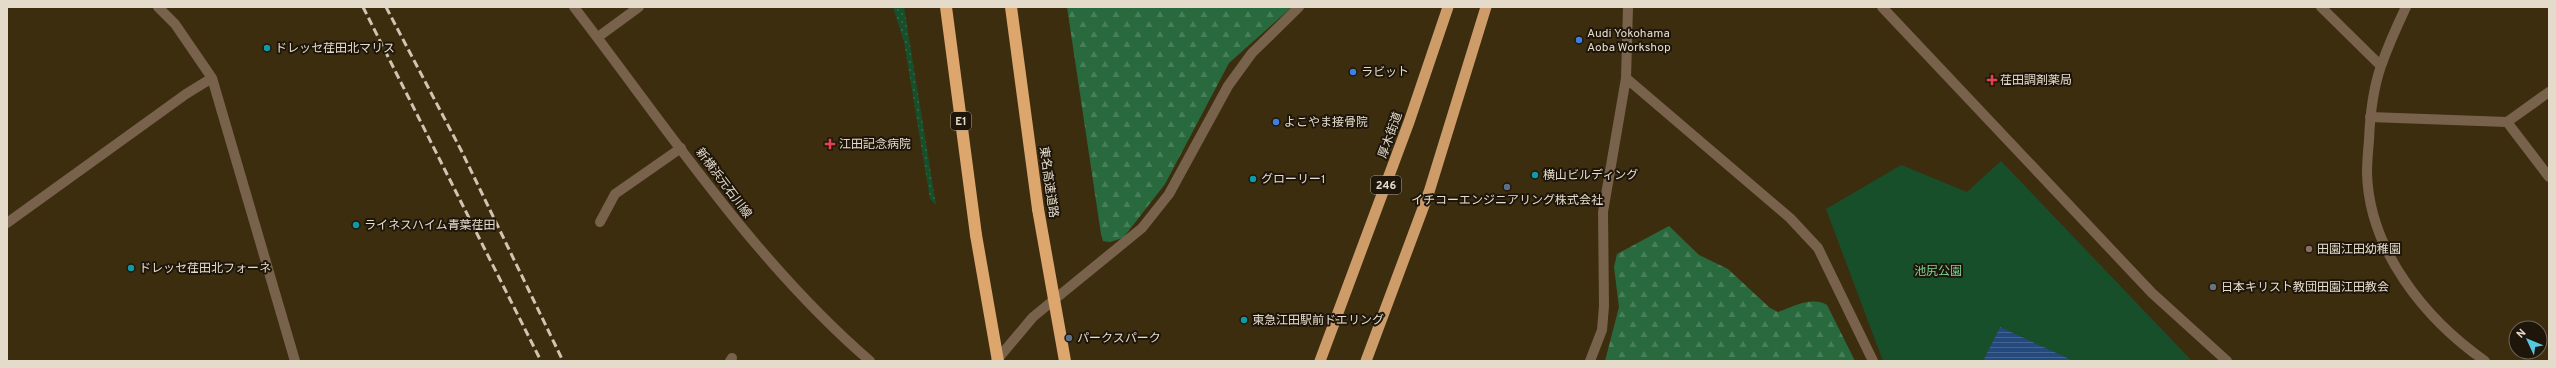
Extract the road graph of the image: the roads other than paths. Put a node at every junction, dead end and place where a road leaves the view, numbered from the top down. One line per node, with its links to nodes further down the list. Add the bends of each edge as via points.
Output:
1 (158, 7): 15 (street, via 175,24)
2 (574, 7): 13 (street, 新横浜元石川線)
3 (639, 7): 13 (street)
4 (946, 7): 26 (highway, E1, bridge, via 976,235)
5 (1011, 7): 27 (highway, 東名高速道路, bridge, via 1038,209)
6 (1299, 7): 26 (street, via 1252,53 1228,86 1169,194 1142,228 1033,318)
7 (1448, 7): 28 (highway, 厚木街道 / 246, via 1409,122)
8 (1486, 7): 29 (highway, via 1429,192)
9 (1628, 7): 16 (street)
10 (1882, 7): 32 (street, via 2152,293)
11 (2321, 7): 14 (street)
12 (2406, 7): 14 (street)
13 (598, 37): 20 (street, 新横浜元石川線)
14 (2381, 66): 18 (street)
15 (212, 78): 23 (street); 24 (street)
16 (1626, 78): 30 (street, via 1603,212 1602,330); 31 (street, via 1790,218 1818,248)
17 (2549, 92): 19 (street)
18 (2370, 116): 19 (street); 33 (street, via 2367,174 2372,208 2382,240 2401,276 2426,309 2465,347)
19 (2507, 122): 21 (street)
20 (681, 148): 22 (street, via 615,194); 25 (street, 新横浜元石川線, via 762,252 802,297)
21 (2549, 177)
22 (600, 222)
23 (7, 223)
24 (295, 361)
25 (870, 361)
26 (997, 361)
27 (1065, 361)
28 (1320, 361)
29 (1366, 361)
30 (1590, 361)
31 (1873, 361)
32 (2227, 361)
33 (2485, 361)

